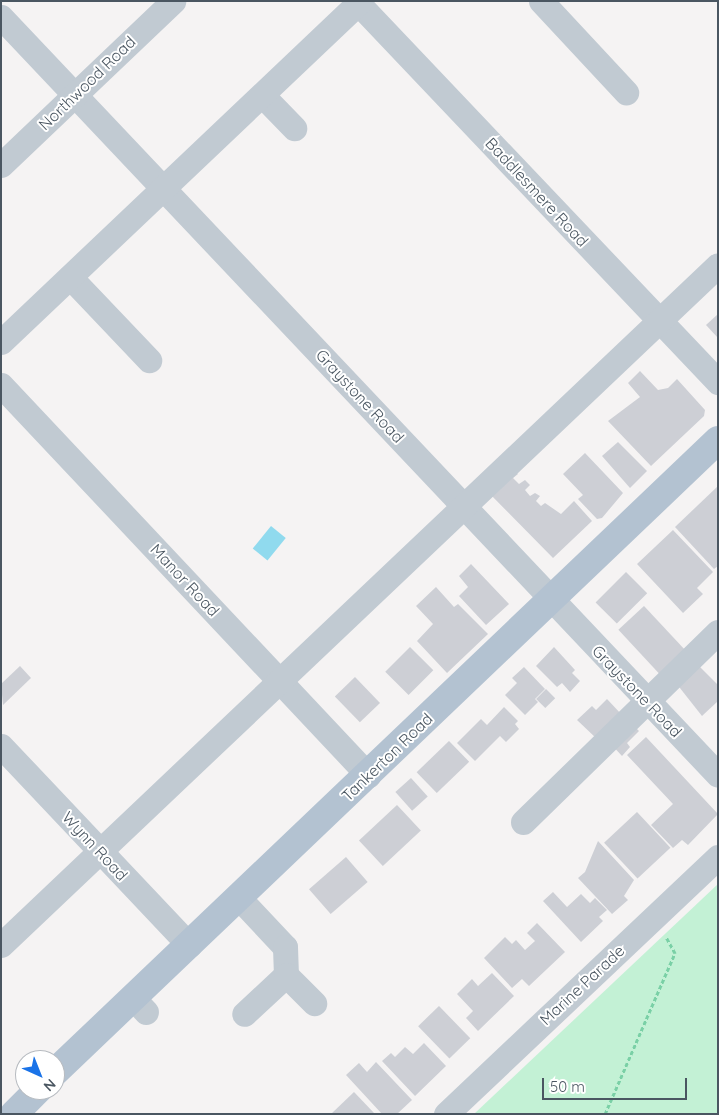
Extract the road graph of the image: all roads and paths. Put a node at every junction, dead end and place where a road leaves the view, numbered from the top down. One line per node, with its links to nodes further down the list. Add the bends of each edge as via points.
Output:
1 (174, 1): 6 (street, Northwood Road)
2 (541, 1): 5 (street)
3 (358, 2): 7 (street); 13 (street, Baddlesmere Road)
4 (1, 17): 6 (street, Graystone Road)
5 (626, 92)
6 (75, 95): 9 (street, Northwood Road); 10 (street, Graystone Road)
7 (263, 96): 8 (street); 10 (street)
8 (294, 128)
9 (1, 165)
10 (163, 188): 12 (street); 19 (street, Graystone Road)
11 (718, 265): 13 (street)
12 (70, 277): 14 (street); 15 (street)
13 (659, 321): 16 (street, Baddlesmere Road); 19 (street)
14 (1, 342)
15 (150, 360)
16 (718, 382)
17 (1, 385): 22 (street, Manor Road)
18 (718, 440): 20 (main road, Tankerton Road)
19 (465, 507): 20 (street, Graystone Road); 22 (street)
20 (550, 600): 23 (street, Graystone Road); 25 (main road, Tankerton Road)
21 (718, 632): 23 (street)
22 (280, 681): 25 (street, Manor Road); 28 (street)
23 (646, 699): 26 (street, Graystone Road); 27 (street)
24 (1, 746): 28 (street, Wynn Road)
25 (368, 775): 30 (main road, Tankerton Road)
26 (718, 775)
27 (523, 822)
28 (100, 851): 32 (street); 33 (street, Wynn Road)
29 (718, 857): 31 (street, Marine Parade)
30 (239, 898): 33 (main road, Tankerton Road); 34 (street, via 285,947)
31 (654, 917): 40 (street, Marine Parade); 41 (path, via 675,953)
32 (1, 945)
33 (189, 945): 37 (main road, Tankerton Road, via 139,1006)
34 (286, 974): 35 (street); 36 (street)
35 (314, 1003)
36 (244, 1014)
37 (65, 1064)
38 (28, 1100): 39 (main road)
39 (14, 1114)
40 (446, 1114)
41 (605, 1114)

